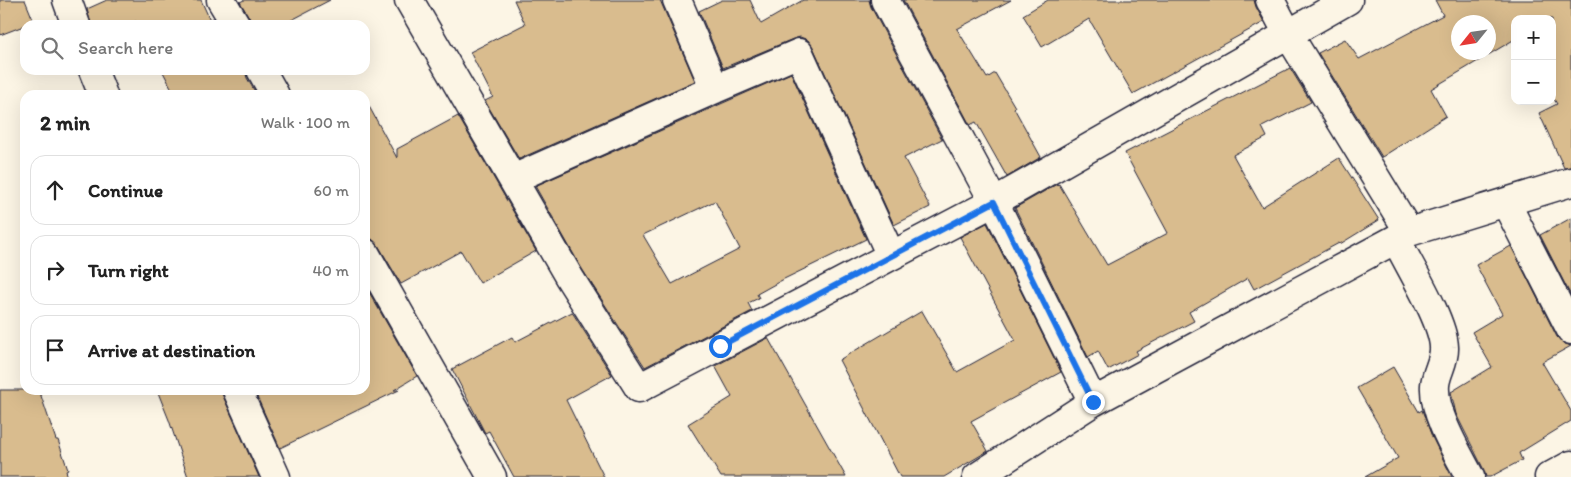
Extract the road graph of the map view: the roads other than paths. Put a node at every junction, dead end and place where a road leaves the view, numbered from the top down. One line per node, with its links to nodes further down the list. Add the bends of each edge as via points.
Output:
1 (67, 0): 8 (street)
2 (221, 0): 9 (street)
3 (409, 0): 16 (street)
4 (677, 0): 13 (street)
5 (884, 0): 18 (street)
6 (1270, 0): 10 (street)
7 (1348, 0): 10 (street)
8 (74, 20)
9 (233, 20)
10 (1288, 34): 18 (street); 20 (street)
11 (94, 75): 14 (street)
12 (264, 75): 15 (street)
13 (715, 89): 16 (street); 21 (street, via 799,53)
14 (101, 90)
15 (272, 90)
16 (513, 179): 21 (street, via 569,277 639,388)
17 (1571, 182): 19 (street)
18 (994, 202): 21 (street); 25 (street)
19 (1506, 203): 20 (street); 23 (street)
20 (1402, 236): 25 (street); 30 (street, via 1439,326 1444,348 1435,384 1438,411)
21 (891, 256)
22 (370, 262): 28 (street)
23 (1571, 330)
24 (239, 395): 27 (street)
25 (1093, 402): 29 (street)
26 (1571, 465): 31 (street)
27 (276, 477)
28 (492, 477)
29 (977, 477)
30 (1470, 477)
31 (1549, 477)

